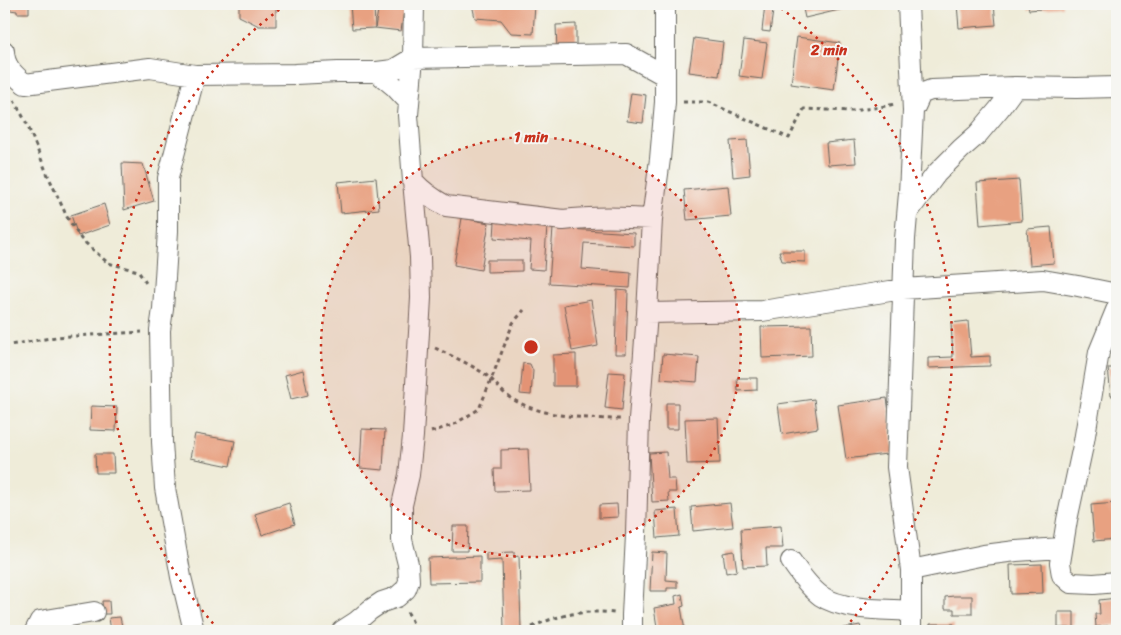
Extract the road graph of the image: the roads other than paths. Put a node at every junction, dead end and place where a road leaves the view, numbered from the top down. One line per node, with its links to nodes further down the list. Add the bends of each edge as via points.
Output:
1 (414, 4): 5 (street)
2 (665, 4): 9 (street)
3 (908, 4): 14 (street)
4 (4, 51): 6 (street)
5 (413, 58): 7 (street, via 393,70); 9 (street, via 626,54); 13 (street)
6 (4, 59): 10 (street, via 12,74)
7 (377, 72): 8 (street); 13 (street)
8 (195, 75): 10 (street, via 150,68); 30 (street, via 168,178 168,231 160,330 165,488)
9 (664, 75): 17 (street, via 665,102)
10 (12, 87)
11 (1015, 87): 12 (street); 14 (street, via 932,90 920,96); 16 (street, via 978,134 936,174)
12 (1117, 87)
13 (409, 102): 15 (street)
14 (913, 105): 16 (street)
15 (412, 182): 17 (street, via 446,206 563,220 582,217); 31 (street, via 420,257 420,320 413,436 402,505 402,540 409,582 397,597 382,602)
16 (907, 213): 18 (street)
17 (652, 218): 21 (street)
18 (903, 290): 19 (street, via 1043,280); 21 (street, via 762,311); 24 (street, via 897,467)
19 (1117, 294)
20 (1117, 308): 22 (street, via 1099,352)
21 (647, 313): 28 (street, via 639,419)
22 (1061, 548): 24 (street, via 984,555); 25 (street, via 1060,571 1066,579 1094,584)
23 (791, 561): 26 (street, via 821,596 837,604)
24 (911, 570): 26 (street)
25 (1117, 582)
26 (911, 611): 32 (street)
27 (94, 612): 29 (street, via 40,621)
28 (632, 623)
29 (34, 631)
30 (194, 631)
31 (342, 631)
32 (912, 631)

